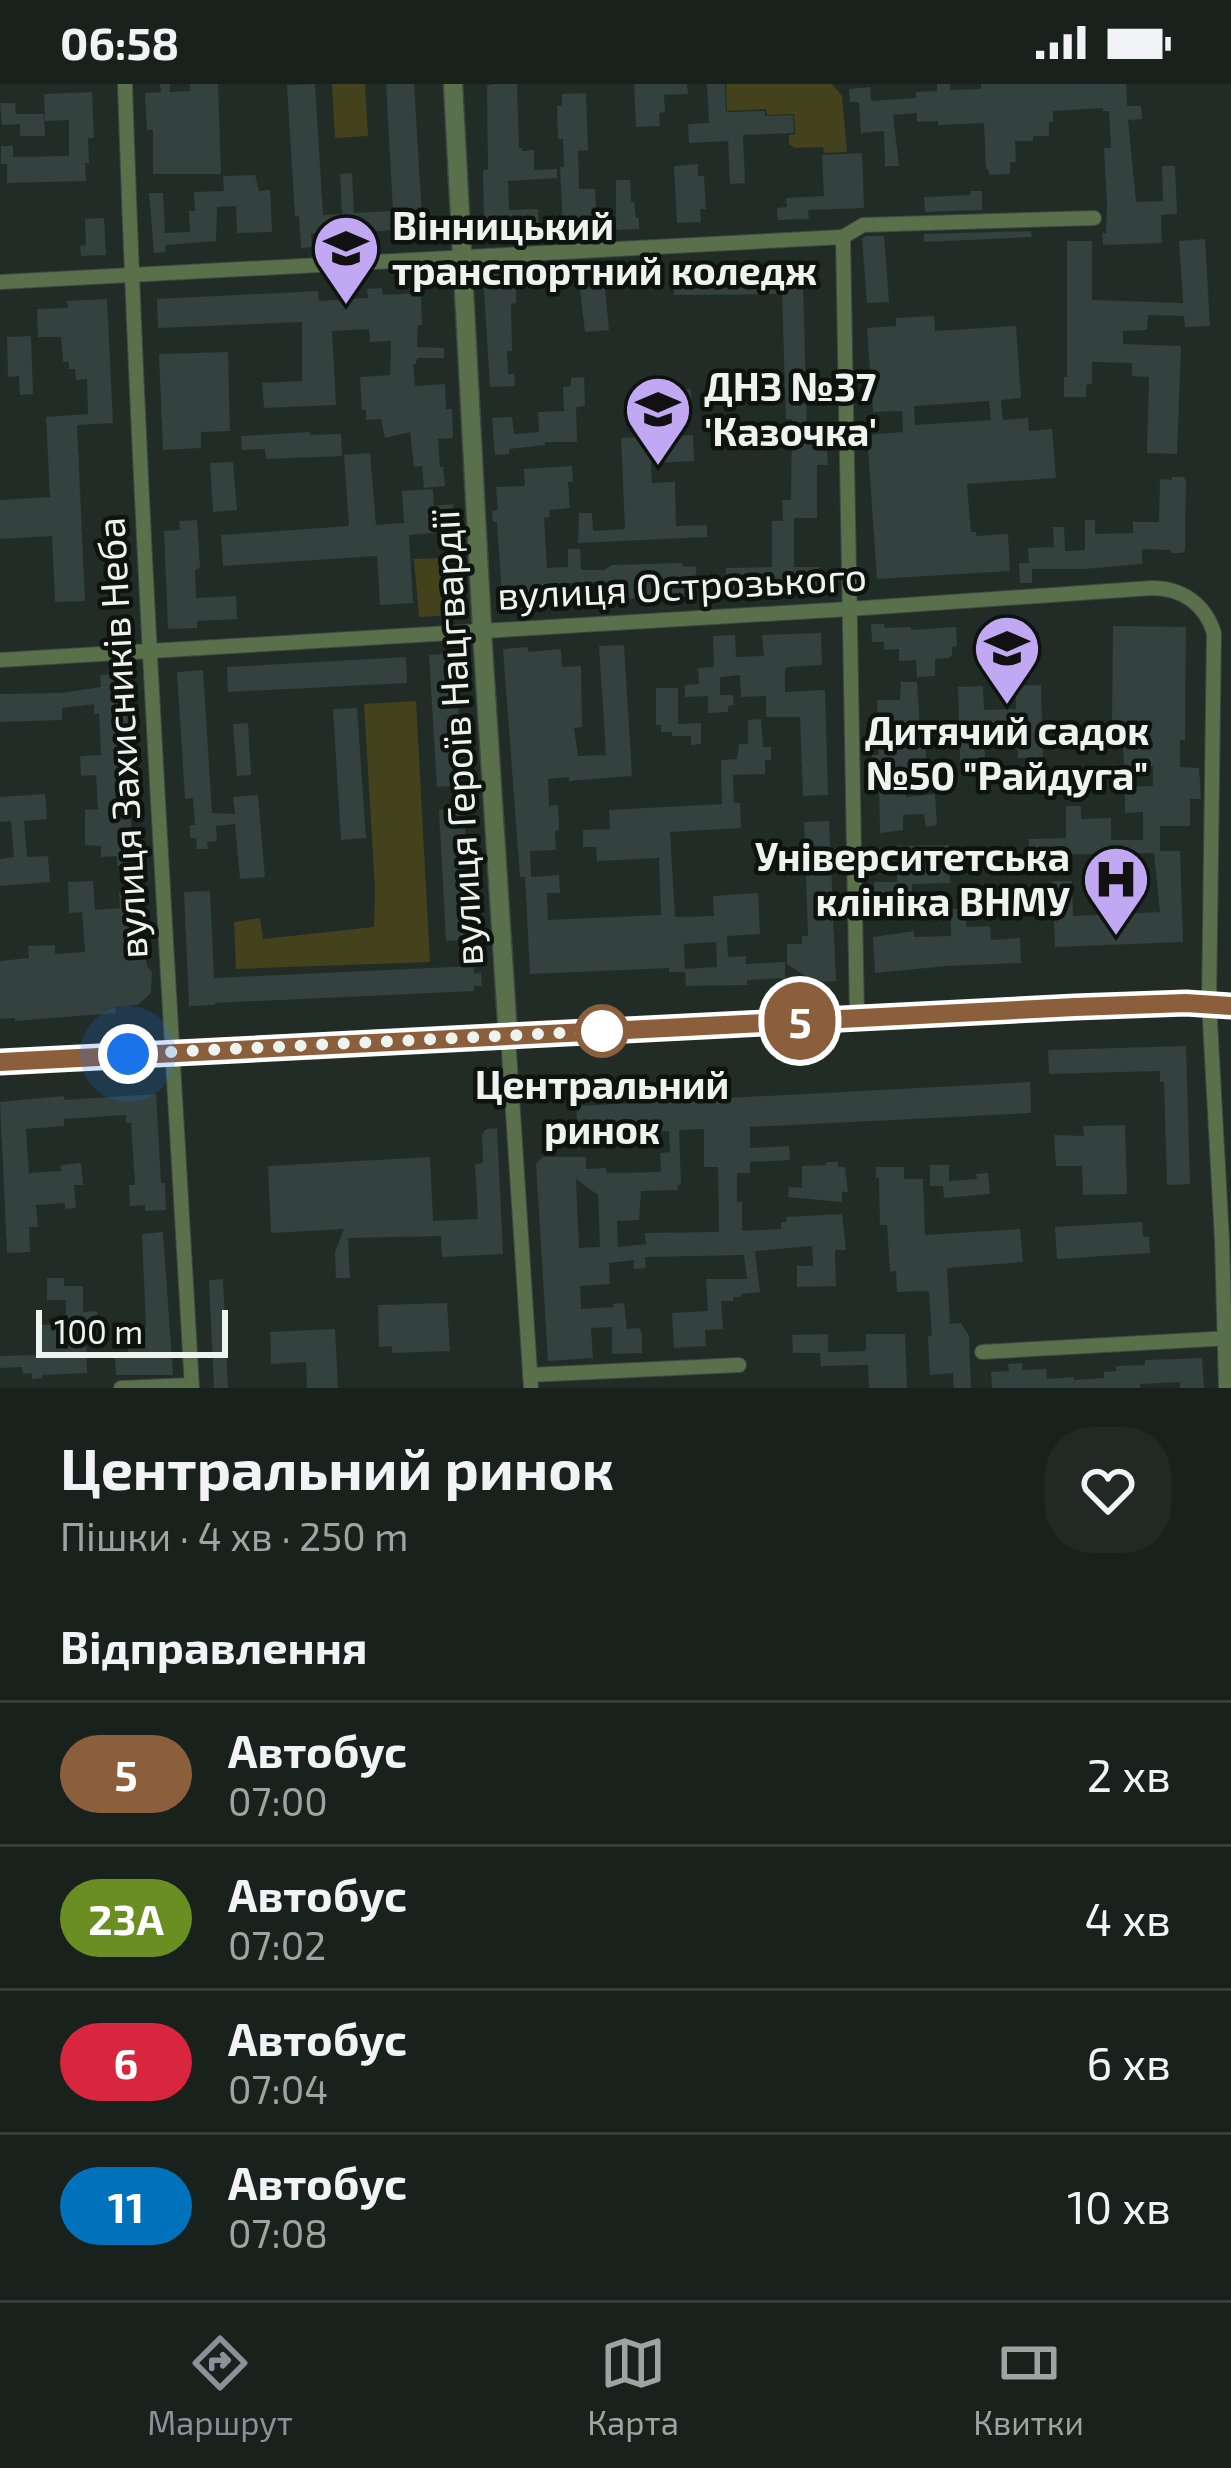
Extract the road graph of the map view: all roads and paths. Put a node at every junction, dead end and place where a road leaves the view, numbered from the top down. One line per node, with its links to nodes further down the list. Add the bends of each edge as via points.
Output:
1 (125, 84): 6 (street, вулиця Захисників Неба)
2 (453, 84): 5 (street, вулиця Героїв Нацгвардії)
3 (1094, 218): 4 (street, via 863,225)
4 (843, 237): 5 (street); 8 (street)
5 (464, 258): 6 (street); 9 (street, вулиця Героїв Нацгвардії)
6 (131, 275): 7 (street); 10 (street, вулиця Захисників Неба)
7 (0, 282)
8 (850, 609): 9 (street, вулиця Острозького); 12 (street, вулиця Острозького, via 1151,588 1191,599 1214,633); 13 (street)
9 (482, 631): 10 (street, вулиця Острозького); 14 (street, вулиця Героїв Нацгвардії)
10 (150, 652): 11 (street, вулиця Острозького); 15 (street, вулиця Захисників Неба)
11 (0, 660)
12 (1220, 1004): 13 (main road); 17 (street)
13 (857, 1018): 14 (main road)
14 (508, 1036): 15 (main road); 20 (street, вулиця Героїв Нацгвардії)
15 (172, 1052): 16 (main road); 21 (street, вулиця Захисників Неба)
16 (0, 1062)
17 (1227, 1338): 18 (street); 23 (street)
18 (982, 1352)
19 (739, 1365): 20 (street)
20 (531, 1381)
21 (192, 1386): 22 (street)
22 (121, 1388)
23 (1226, 1388)

